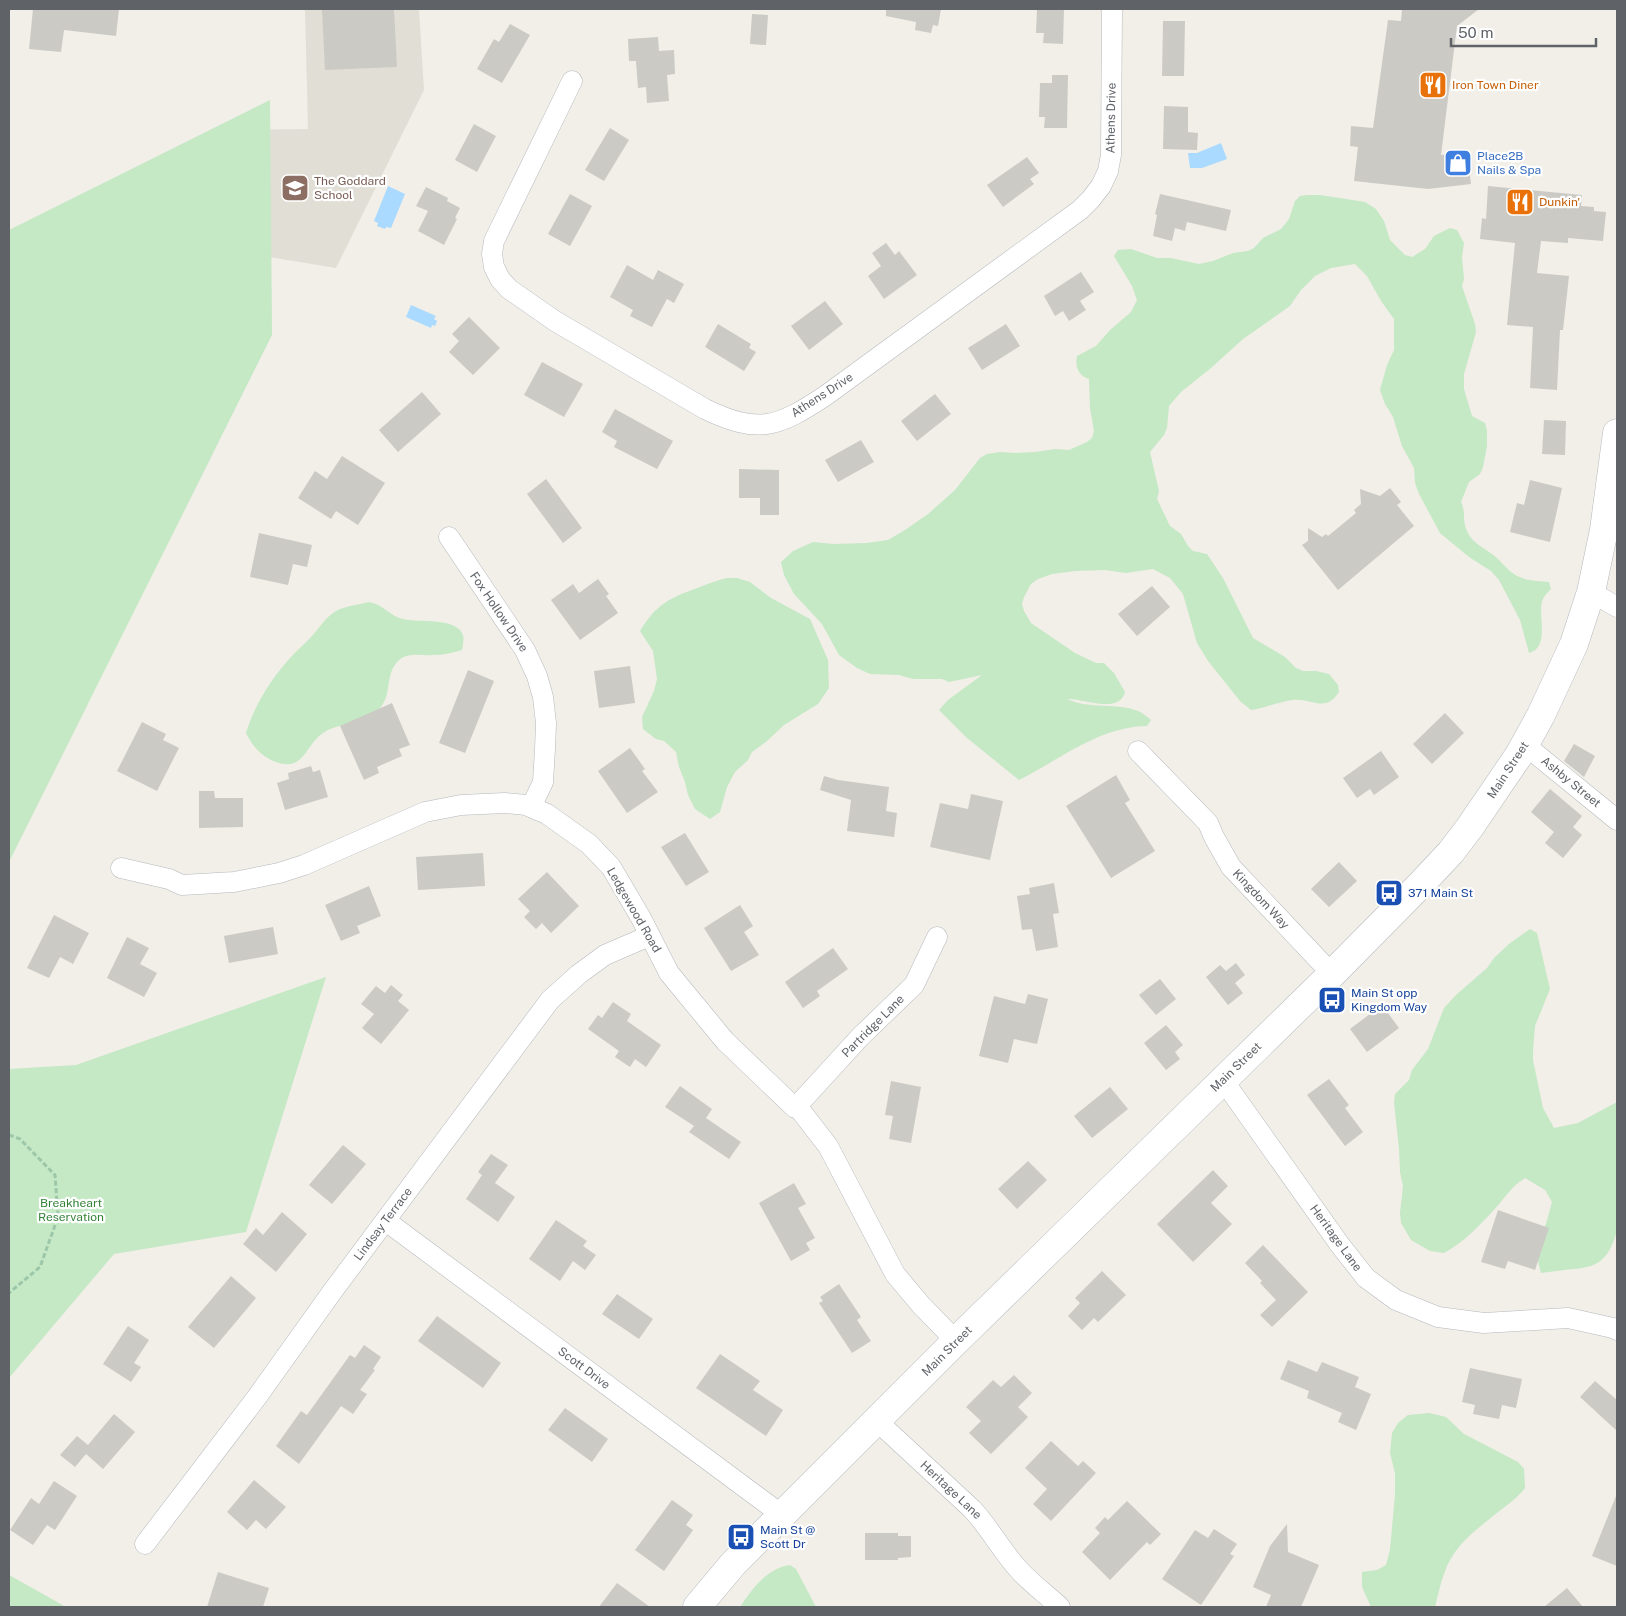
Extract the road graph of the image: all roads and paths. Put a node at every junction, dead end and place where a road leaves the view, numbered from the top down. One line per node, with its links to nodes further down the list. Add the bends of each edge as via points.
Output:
1 (1112, 9): 2 (street, Athens Drive, via 1111,155 1105,178 1092,199 826,396 777,423 742,423 705,409 555,321 500,279 493,261 494,241)
2 (572, 81)
3 (1617, 433): 5 (main road, Main Street, via 1604,530)
4 (449, 537): 9 (street, Fox Hollow Drive, via 525,650 537,676 546,723 545,749 543,782)
5 (1591, 592): 6 (street); 7 (main road, Main Street, via 1574,644)
6 (1617, 608)
7 (1525, 745): 10 (street, Ashby Street); 14 (main road, Main Street, via 1451,852)
8 (1138, 752): 14 (street, Kingdom Way, via 1208,823 1230,867)
9 (531, 807): 11 (street, Ledgewood Road, via 505,803 461,805 425,812 304,865 234,882 182,884); 12 (street, Ledgewood Road, via 574,833 605,861)
10 (1617, 820)
11 (121, 868)
12 (649, 936): 16 (street, Ledgewood Road, via 668,973 712,1026 751,1067 795,1108); 18 (street, Lindsay Terrace, via 605,955 550,1000)
13 (937, 937): 16 (street, Partridge Lane, via 914,985 860,1037)
14 (1332, 974): 15 (main road, Main Street)
15 (1223, 1080): 20 (street, Heritage Lane, via 1340,1246 1366,1278 1396,1300 1438,1316 1484,1323 1568,1318); 21 (main road, Main Street)
16 (797, 1106): 21 (street, Ledgewood Road, via 828,1146 895,1274)
17 (9, 1135): 19 (path, via 20,1139 55,1175 58,1217 40,1267)
18 (386, 1221): 23 (street, Scott Drive); 24 (street, Lindsay Terrace)
19 (9, 1293)
20 (1617, 1330)
21 (956, 1341): 22 (main road, Main Street)
22 (877, 1421): 23 (main road, Main Street); 26 (street, Heritage Lane, via 972,1508 1019,1570)
23 (782, 1515): 25 (main road, Main Street, via 733,1564)
24 (145, 1544)
25 (697, 1607)
26 (1060, 1607)

